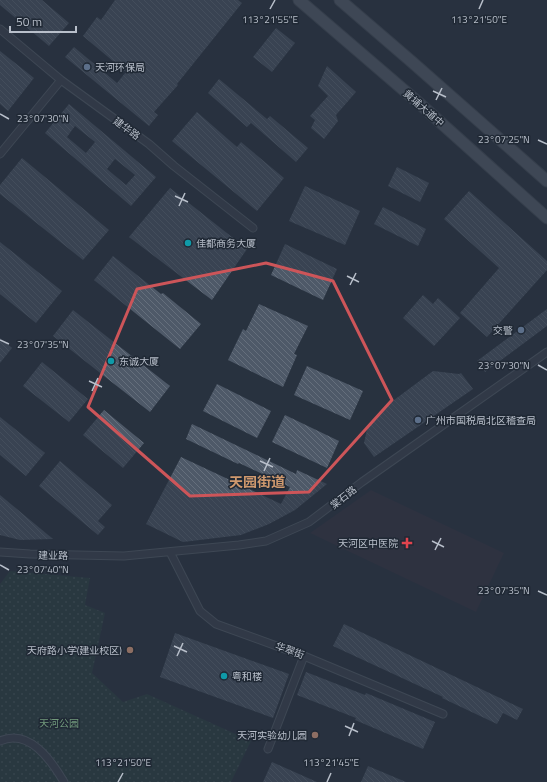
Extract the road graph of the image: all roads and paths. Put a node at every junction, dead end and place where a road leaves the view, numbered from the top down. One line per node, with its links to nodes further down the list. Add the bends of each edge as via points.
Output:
1 (299, 0): 7 (main road, 黄埔大道中)
2 (340, 0): 6 (main road)
3 (0, 29): 4 (street, 建华路)
4 (61, 80): 5 (street); 8 (street, 建华路, via 149,144)
5 (0, 154)
6 (547, 182)
7 (547, 218)
8 (253, 228)
9 (547, 352): 11 (street, 棠石路, via 362,482 310,522 266,541)
10 (0, 552): 12 (street, 建业路)
11 (170, 552): 12 (street, 棠石路); 13 (street, 华翠街, via 200,611 216,624)
12 (105, 556)
13 (304, 656): 14 (street, 华翠街); 16 (street)
14 (443, 714)
15 (0, 741): 17 (street, via 6,738 30,742 45,754)
16 (268, 749)
17 (64, 782)

